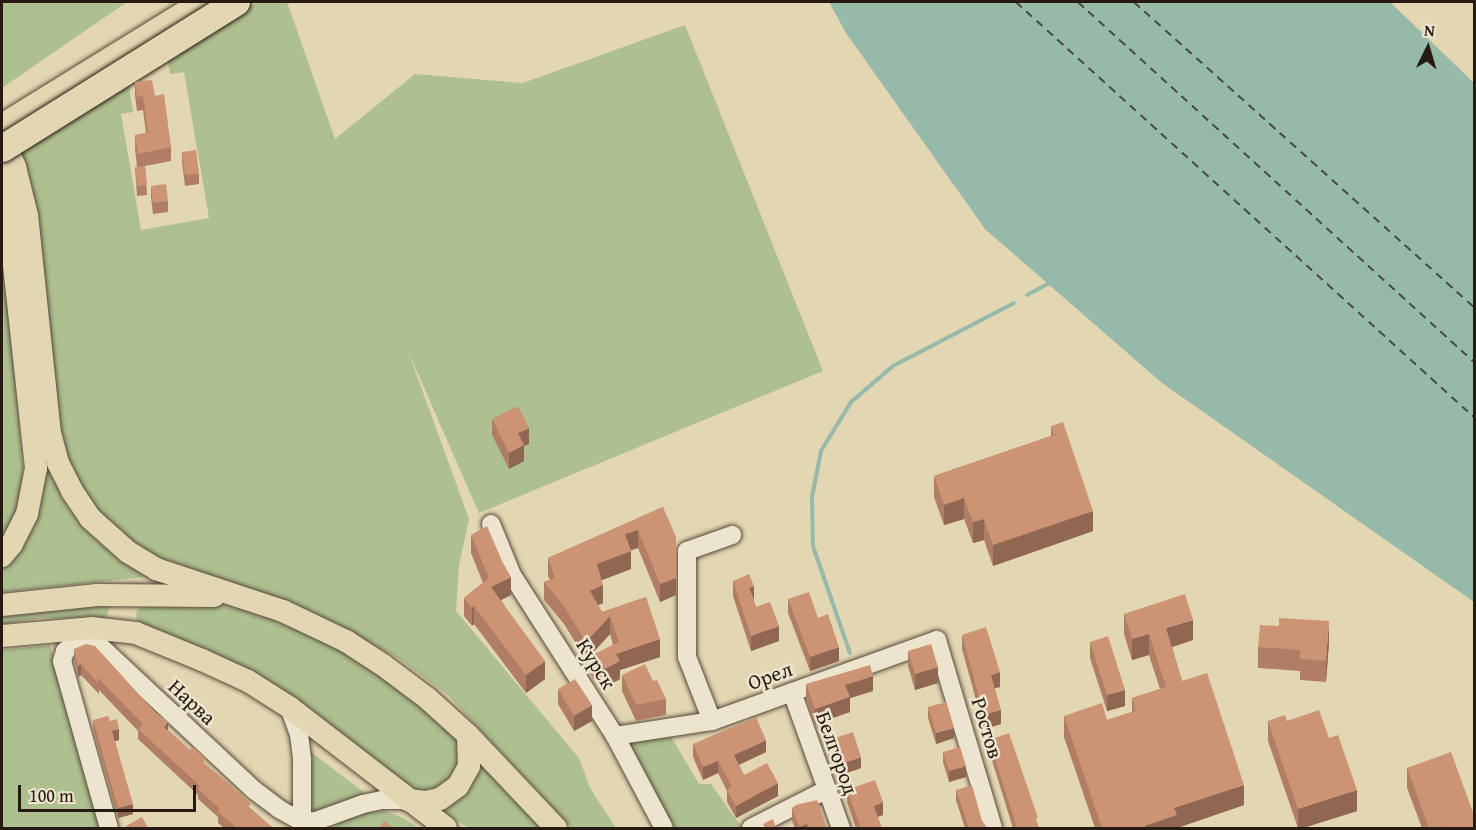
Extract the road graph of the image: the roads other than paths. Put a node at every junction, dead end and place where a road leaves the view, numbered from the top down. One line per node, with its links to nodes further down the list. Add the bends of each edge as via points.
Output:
1 (204, 2): 3 (highway)
2 (236, 2): 5 (highway, bridge)
3 (2, 127)
4 (2, 135): 11 (main road, via 27,215 50,433 58,464 72,491 90,518 128,552 156,568)
5 (2, 148)
6 (2, 177): 9 (main road, via 36,468 27,514)
7 (491, 524): 20 (street, Курск, via 512,575)
8 (732, 536): 18 (street, via 687,551 687,657)
9 (2, 556)
10 (145, 594): 11 (main road); 12 (main road); 13 (main road, via 132,598 124,611 126,624)
11 (246, 599): 19 (main road, via 283,611 346,641 427,698)
12 (2, 605)
13 (136, 633): 14 (main road, via 91,628); 17 (main road, via 248,681)
14 (2, 636)
15 (937, 640): 16 (street, Орел); 30 (street, Ростов)
16 (792, 692): 18 (street, Орел); 21 (street, Белгород)
17 (289, 707): 22 (main road); 23 (street, via 301,746)
18 (712, 721): 20 (street, Орел)
19 (468, 735): 22 (main road, via 469,766 458,786 440,799); 26 (main road)
20 (615, 736): 27 (street, Курск)
21 (826, 790): 28 (street); 29 (street, Белгород)
22 (408, 800): 23 (street, via 350,807); 25 (main road)
23 (302, 825): 24 (street, Нарва, via 254,790 100,646 73,645 65,651 63,671)
24 (109, 828)
25 (446, 828)
26 (556, 828)
27 (664, 828)
28 (751, 828)
29 (841, 828)
30 (993, 828)

